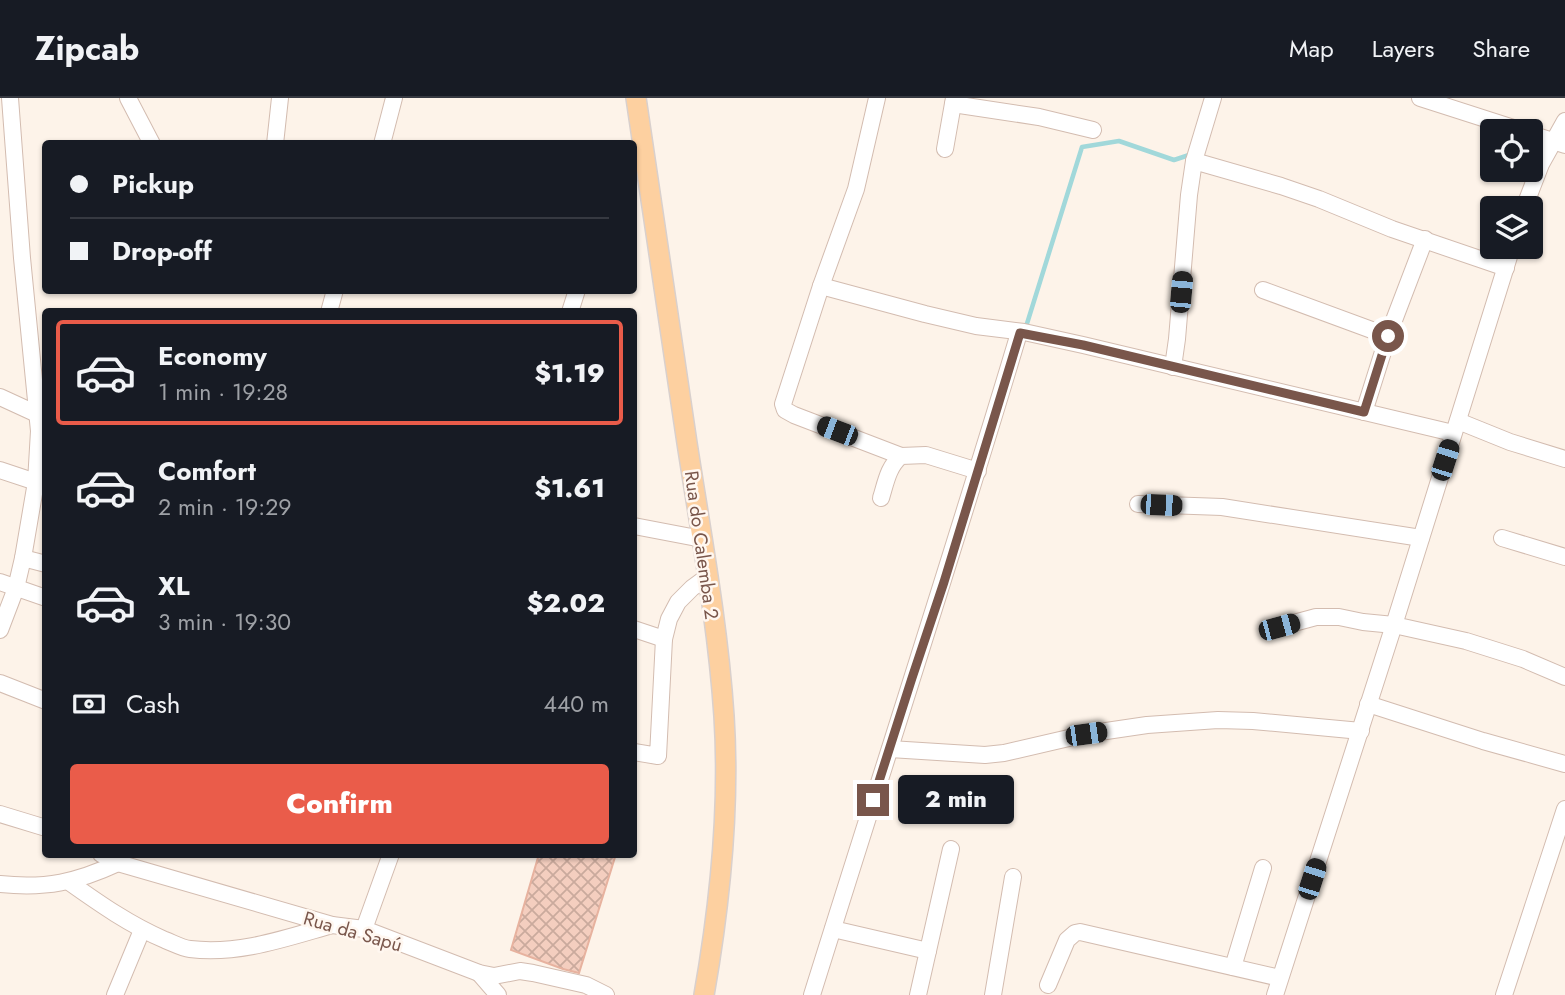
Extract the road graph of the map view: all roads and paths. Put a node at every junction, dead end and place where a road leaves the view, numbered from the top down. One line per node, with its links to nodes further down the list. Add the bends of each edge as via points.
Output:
1 (10, 98): 31 (street)
2 (279, 98): 14 (street)
3 (394, 98): 15 (street)
4 (877, 98): 24 (street, via 856,189)
5 (1213, 98): 18 (street)
6 (1420, 98): 10 (street)
7 (130, 99): 13 (street)
8 (638, 101): 19 (main road, Rua do Calemba 2)
9 (953, 101): 12 (street); 17 (street)
10 (1486, 119)
11 (1565, 121): 16 (street)
12 (1093, 131)
13 (150, 140)
14 (275, 140)
15 (386, 140)
16 (1559, 143): 20 (street, via 1541,164)
17 (945, 149)
18 (1194, 161): 21 (street, via 1282,186); 28 (street)
19 (641, 185): 45 (main road, Rua do Calemba 2)
20 (1529, 196)
21 (1424, 240): 23 (street); 27 (street)
22 (1509, 259): 23 (street)
23 (1506, 268): 32 (street)
24 (821, 286): 26 (street); 34 (street, via 783,404 785,411)
25 (1263, 290): 27 (street)
26 (1020, 333): 28 (street); 37 (street)
27 (1388, 336): 30 (street)
28 (1173, 367): 30 (street)
29 (0, 397): 31 (street)
30 (1364, 412): 32 (street)
31 (37, 414): 33 (street)
32 (1456, 427): 35 (street); 43 (street)
33 (42, 431): 38 (street)
34 (901, 456): 37 (street, via 926,455); 39 (street, via 889,470)
35 (1565, 459)
36 (0, 470): 38 (street)
37 (978, 471): 62 (street)
38 (36, 482): 40 (street)
39 (881, 498)
40 (39, 502): 47 (street)
41 (1138, 504): 43 (street, via 1222,507)
42 (637, 527): 45 (street)
43 (1421, 538): 52 (street)
44 (1502, 538): 46 (street)
45 (702, 539): 49 (main road, Rua do Calemba 2)
46 (1565, 556)
47 (23, 558): 48 (street); 50 (street)
48 (42, 563)
49 (707, 577): 56 (street, via 678,603); 87 (main road, Rua do Calemba 2, via 724,717 725,803 720,887)
50 (8, 585): 51 (street); 54 (street)
51 (42, 596)
52 (1394, 625): 53 (street, via 1316,617); 57 (street, via 1466,640); 60 (street)
53 (1279, 627)
54 (0, 630)
55 (637, 630): 56 (street)
56 (664, 639): 63 (street, via 659,756)
57 (1565, 677)
58 (0, 683): 59 (street)
59 (42, 699)
60 (1368, 704): 61 (street); 64 (street)
61 (1361, 731): 62 (street, via 1218,720 1086,734 985,755); 82 (street)
62 (890, 749): 77 (street)
63 (637, 752)
64 (1565, 764)
65 (1565, 809): 92 (street)
66 (0, 814): 67 (street)
67 (42, 827)
68 (951, 849): 79 (street)
69 (120, 858): 73 (street); 75 (street, Rua da Sapú)
70 (390, 858): 76 (street)
71 (1264, 868): 80 (street)
72 (1013, 877): 90 (street)
73 (69, 882): 74 (street); 78 (street)
74 (0, 884)
75 (332, 925): 76 (street, Rua da Sapú); 78 (street, via 252,947 218,950 188,949)
76 (364, 929): 81 (street, Rua da Sapú)
77 (833, 929): 79 (street); 88 (street)
78 (142, 930): 84 (street)
79 (928, 951): 89 (street)
80 (1233, 967): 82 (street); 83 (street, via 1080,932 1067,940)
81 (479, 973): 85 (street); 86 (street, Rua da Sapú, via 533,973 586,985)
82 (1280, 978): 91 (street)
83 (1048, 985)
84 (116, 995)
85 (498, 995)
86 (606, 995)
87 (704, 995)
88 (812, 995)
89 (918, 995)
90 (993, 995)
91 (1275, 995)
92 (1504, 995)

